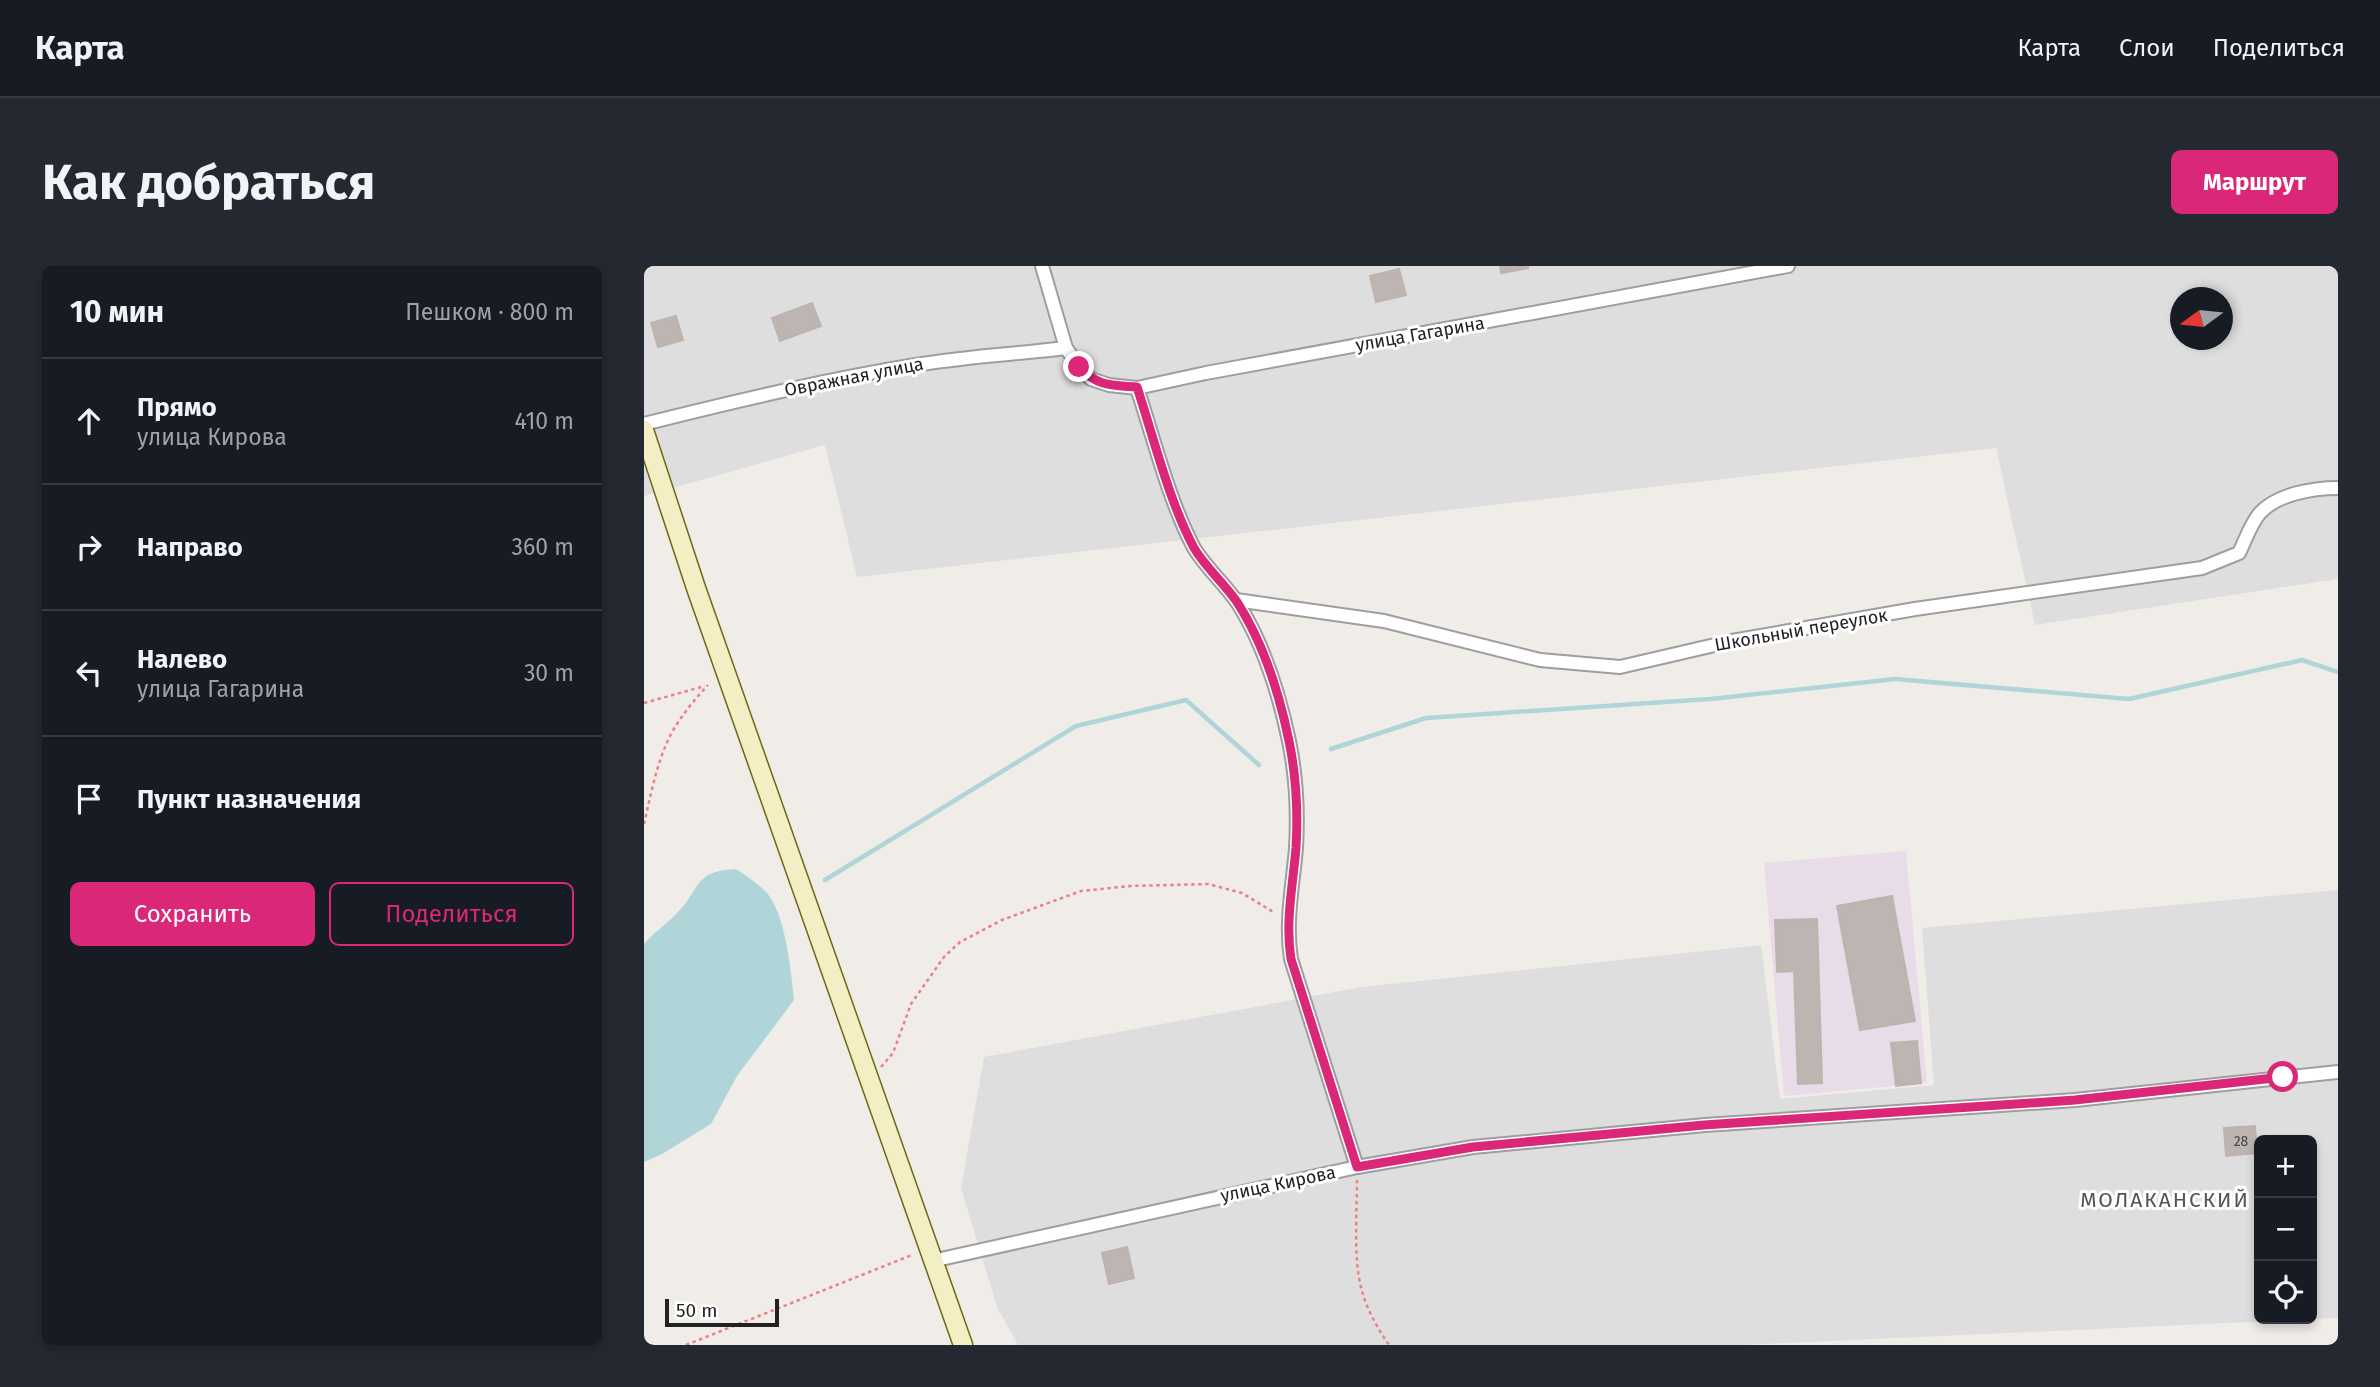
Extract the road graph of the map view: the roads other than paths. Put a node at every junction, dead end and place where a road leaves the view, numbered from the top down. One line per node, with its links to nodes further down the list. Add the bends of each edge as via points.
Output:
1 (1042, 266): 3 (street)
2 (1788, 266): 4 (street, улица Гагарина)
3 (1066, 348): 4 (street, улица Гагарина, via 1091,379); 5 (street, Овражная улица, via 925,363 835,379)
4 (1137, 387): 8 (street, via 1180,517 1209,570)
5 (644, 424)
6 (644, 430): 11 (main road)
7 (2338, 488): 8 (street, Школьный переулок, via 2275,501 2259,513 2239,553 2202,568 1915,609 1732,641 1620,667 1540,660 1384,621)
8 (1236, 600): 10 (street, via 1267,658 1289,743 1296,844 1288,942)
9 (2338, 1072): 10 (street, улица Кирова, via 2075,1100 1704,1125 1473,1147)
10 (1357, 1167): 11 (street, улица Кирова)
11 (931, 1255): 12 (main road)
12 (963, 1345)

